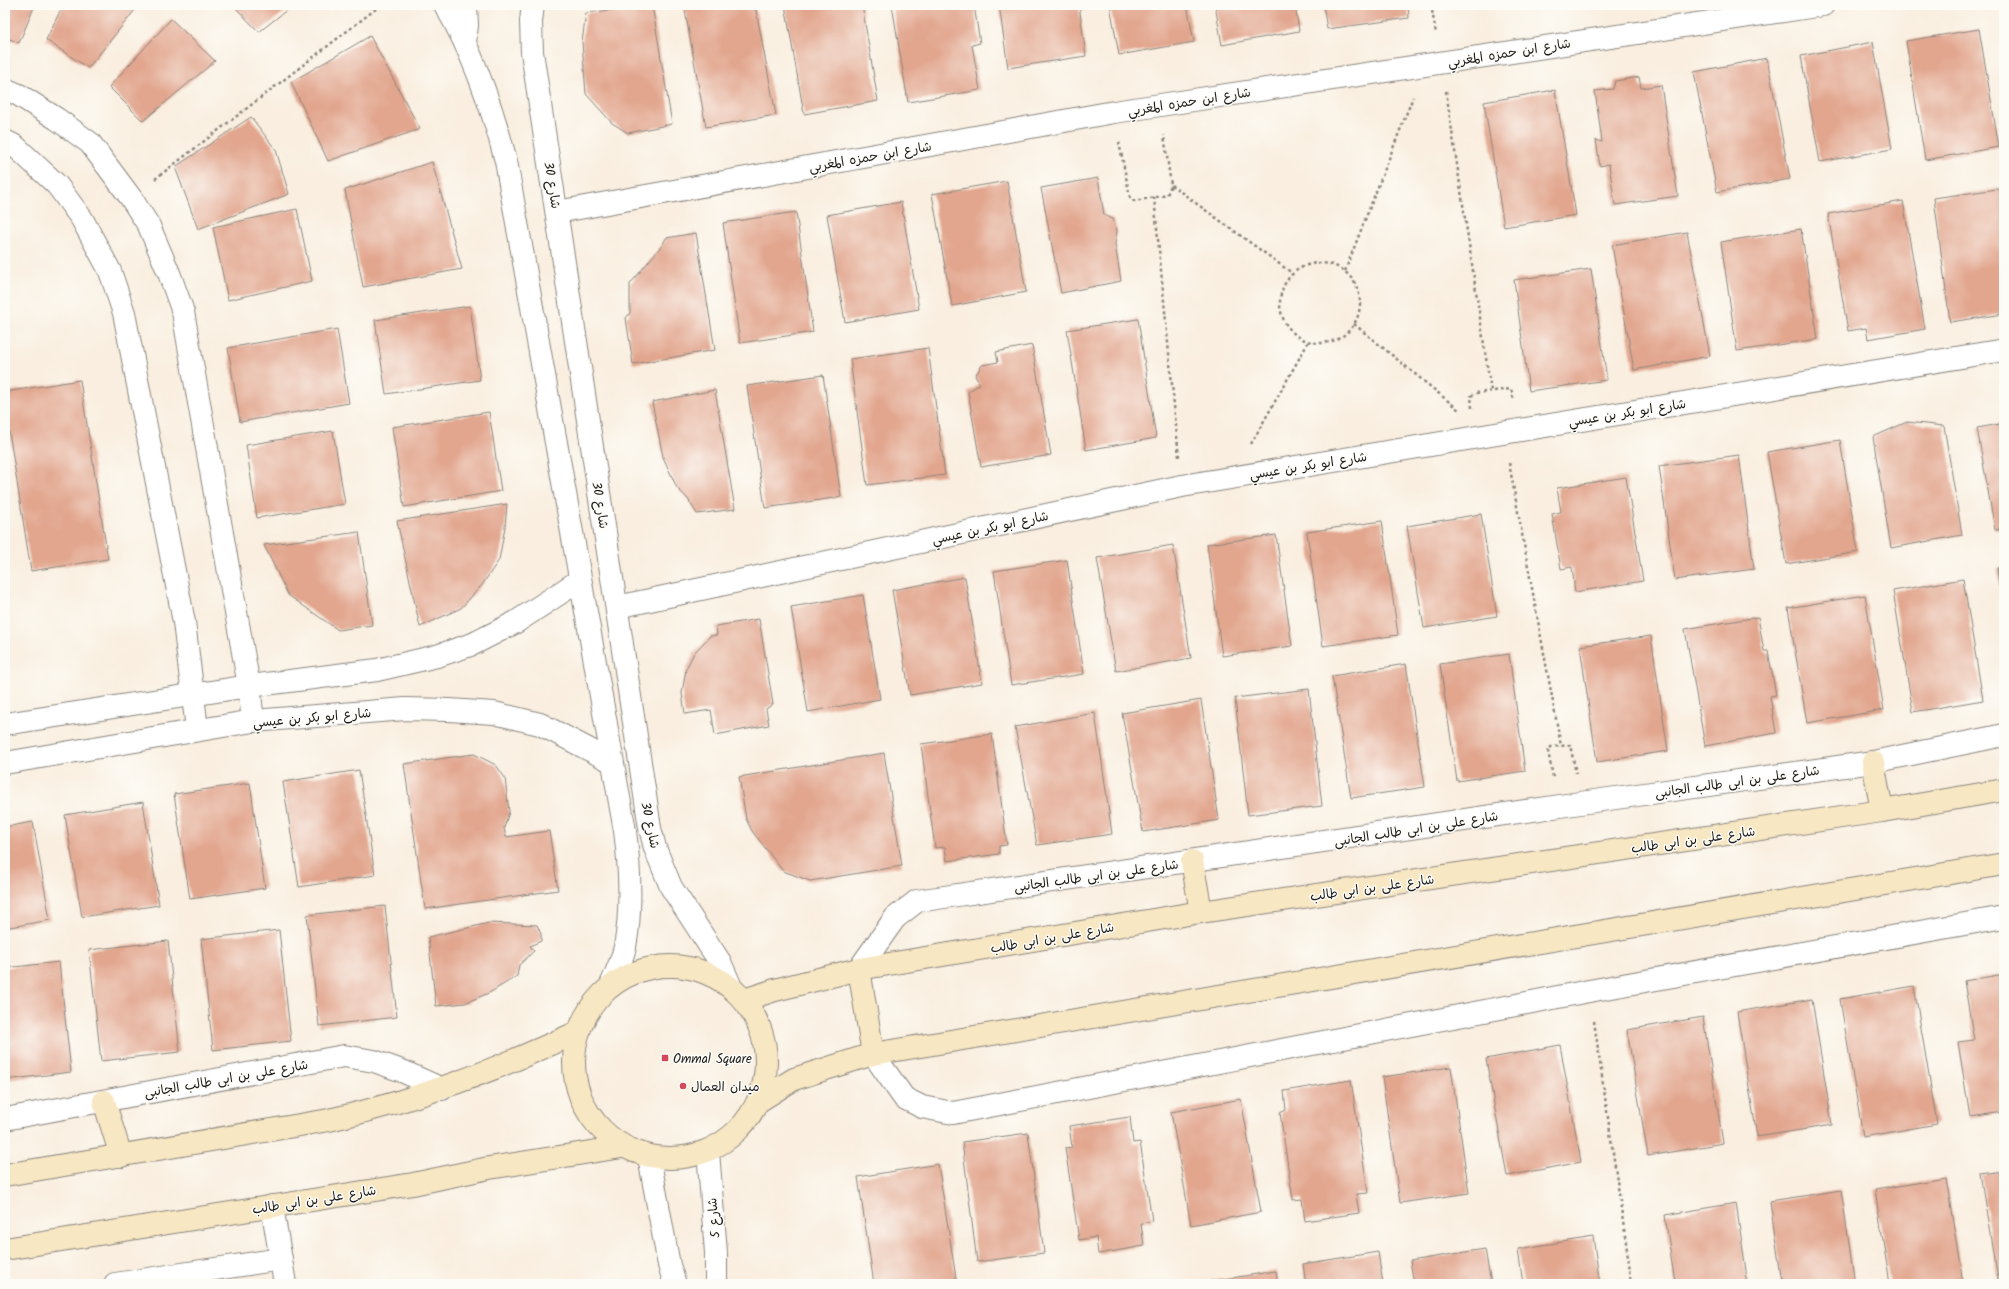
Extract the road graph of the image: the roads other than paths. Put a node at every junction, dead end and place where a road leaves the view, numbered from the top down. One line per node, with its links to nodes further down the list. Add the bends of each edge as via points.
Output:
1 (445, 5): 5 (street, شارع 30)
2 (466, 5): 5 (street)
3 (1823, 5): 8 (street, شارع ابن حمزه المغربي, via 1114,112)
4 (529, 10): 8 (street, شارع 30, via 532,52)
5 (465, 43): 10 (street, شارع 30, via 486,95 506,161)
6 (5, 89): 12 (street, via 57,119 90,143 149,226 169,273 183,312)
7 (5, 141): 13 (street, via 15,146 57,185 82,219 110,271 124,313 184,622)
8 (557, 212): 11 (street, شارع 30)
9 (2004, 350): 11 (street, شارع ابو بكر بن عيسي, via 1182,486)
10 (580, 580): 12 (street, via 516,622 473,644 437,656 378,670); 18 (street, شارع 30)
11 (617, 607): 29 (street, شارع 30, via 655,848 671,887)
12 (249, 686): 13 (street); 14 (street)
13 (193, 696): 15 (street); 16 (street)
14 (253, 721): 16 (street, شارع ابو بكر بن عيسي); 18 (street, شارع ابو بكر بن عيسي, via 405,709 494,713 540,724)
15 (5, 724)
16 (197, 730): 20 (street, شارع ابو بكر بن عيسي)
17 (2004, 735): 19 (street, شارع على بن ابى طالب الجانبى)
18 (611, 761): 28 (street, شارع 30, via 630,870 625,948)
19 (1873, 762): 22 (main road); 23 (street, شارع على بن ابى طالب الجانبى)
20 (5, 763)
21 (2004, 790): 22 (main road, شارع على بن ابى طالب)
22 (1882, 811): 25 (main road, شارع على بن ابى طالب)
23 (1192, 861): 25 (main road); 27 (street, شارع على بن ابى طالب الجانبى, via 917,901 895,918)
24 (2004, 864): 31 (main road)
25 (1201, 912): 27 (main road, شارع على بن ابى طالب)
26 (2004, 917): 31 (street, via 1589,992 953,1113 922,1107 904,1098)
27 (859, 969): 29 (main road, شارع على بن ابى طالب, via 775,990); 31 (main road)
28 (611, 985): 29 (main road, via 641,969 674,965 707,973); 30 (main road, via 591,1006)
29 (738, 993): 34 (main road, via 762,1031 766,1066)
30 (578, 1032): 32 (main road, via 505,1065); 36 (main road, via 573,1065 580,1097 597,1125)
31 (873, 1054): 34 (main road, via 794,1079)
32 (442, 1089): 33 (street, شارع على بن ابى طالب الجانبى, via 402,1070 374,1061 344,1056); 38 (main road, via 329,1120)
33 (104, 1101): 35 (street, شارع على بن ابى طالب الجانبى); 38 (main road)
34 (759, 1101): 37 (main road, via 746,1122 729,1139)
35 (5, 1119)
36 (622, 1147): 39 (main road); 41 (main road, شارع على بن ابى طالب)
37 (708, 1152): 39 (main road, via 679,1159); 47 (street, شارع 5)
38 (121, 1156): 40 (main road)
39 (649, 1157): 46 (street, via 669,1265)
40 (5, 1175)
41 (272, 1206): 42 (main road, شارع على بن ابى طالب); 43 (street)
42 (5, 1249)
43 (281, 1259): 44 (street); 45 (street)
44 (115, 1284)
45 (285, 1284)
46 (675, 1284)
47 (716, 1284)

